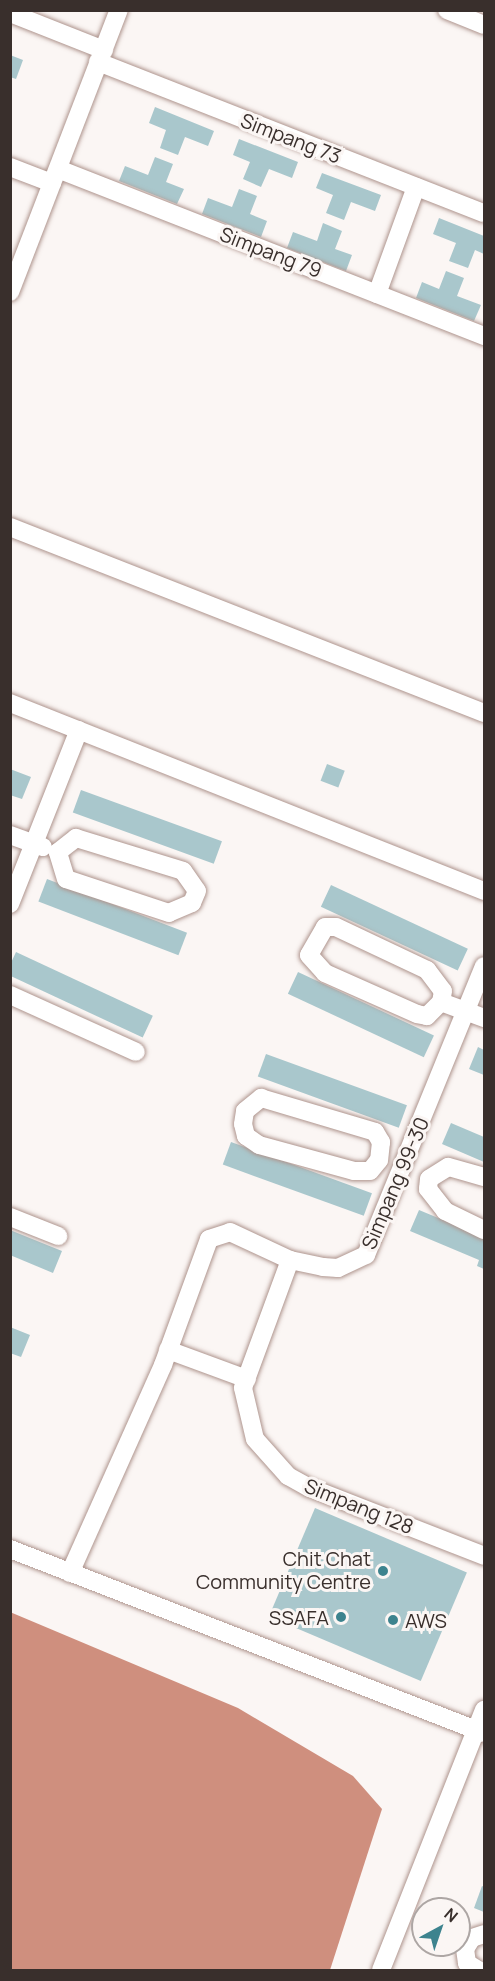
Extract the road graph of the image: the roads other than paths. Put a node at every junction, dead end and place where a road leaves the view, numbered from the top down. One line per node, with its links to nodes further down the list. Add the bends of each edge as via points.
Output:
1 (119, 10): 5 (street)
2 (447, 10): 4 (street)
3 (10, 13): 5 (street, Simpang 73)
4 (484, 25)
5 (101, 56): 7 (street); 8 (street, Simpang 73)
6 (10, 167): 7 (street, Simpang 79)
7 (55, 176): 10 (street); 11 (street, Simpang 79)
8 (416, 187): 9 (street, Simpang 73); 11 (street)
9 (484, 213)
10 (10, 292)
11 (377, 294): 12 (street, Simpang 79)
12 (484, 336)
13 (10, 527): 15 (street)
14 (10, 703): 16 (street)
15 (484, 713)
16 (79, 730): 18 (street); 20 (street)
17 (10, 835): 18 (street)
18 (33, 844): 19 (street); 21 (street)
19 (58, 852): 19 (street, via 76,838 121,848 183,871 197,891 180,912 169,913 66,879)
20 (484, 891)
21 (10, 904)
22 (484, 966): 25 (street, Simpang 99-30)
23 (10, 995): 27 (street)
24 (441, 1002): 24 (street, via 427,1016 365,993 314,964 311,945 325,927 336,927 427,970 443,991); 25 (street)
25 (466, 1011): 26 (street); 29 (street, Simpang 99-30)
26 (484, 1018)
27 (136, 1052)
28 (379, 1160): 28 (street, via 370,1171 354,1171 259,1145 246,1136 246,1111 261,1098 358,1125 375,1132 381,1142); 29 (street)
29 (403, 1167): 31 (street); 35 (street, Simpang 99-30, via 366,1255 338,1268)
30 (484, 1177): 31 (street, via 448,1167)
31 (429, 1179): 33 (street, via 434,1202)
32 (10, 1217): 34 (street)
33 (484, 1230)
34 (58, 1236)
35 (290, 1260): 36 (street, Simpang 99-30, via 230,1232 218,1232 209,1239); 37 (street, Simpang 128)
36 (168, 1350): 37 (street); 40 (street)
37 (247, 1378): 39 (street, Simpang 128, via 244,1400 255,1439 288,1476)
38 (10, 1549): 40 (street)
39 (484, 1556)
40 (70, 1573): 42 (street)
41 (484, 1710): 42 (street)
42 (481, 1731): 44 (street)
43 (484, 1934): 45 (street, via 472,1938 465,1949 467,1963)
44 (381, 1971)
45 (478, 1971)

